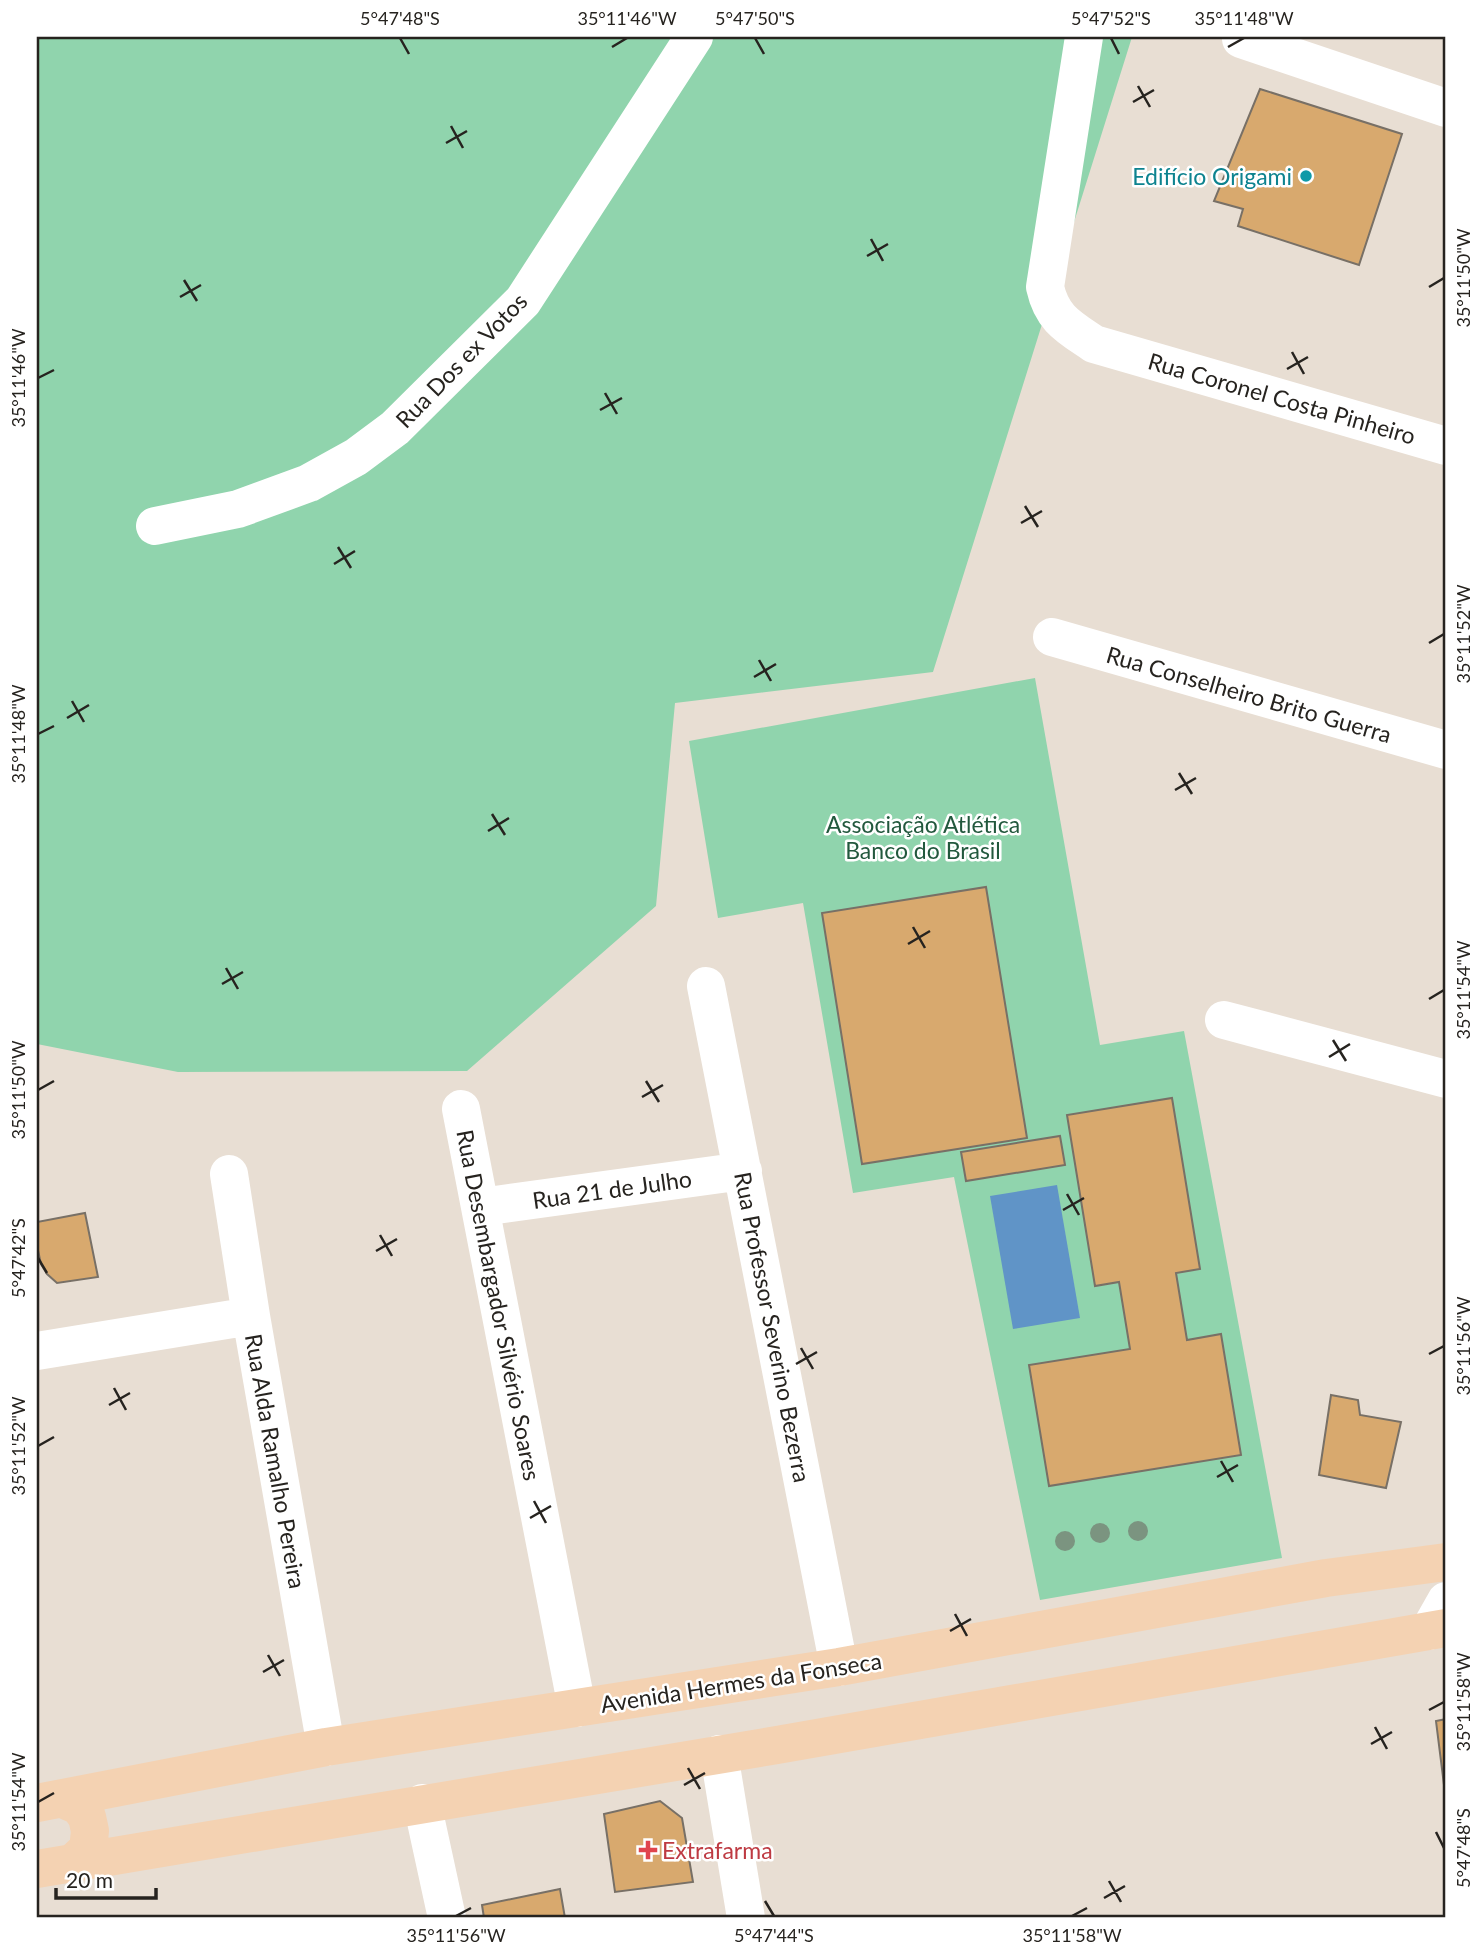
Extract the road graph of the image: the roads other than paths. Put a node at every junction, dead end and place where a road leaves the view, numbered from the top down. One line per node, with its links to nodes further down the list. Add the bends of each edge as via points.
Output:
1 (694, 37): 6 (street, Rua Dos ex Votos, via 523,301 394,428 356,457 309,483 237,509)
2 (1084, 37): 5 (street, Rua Coronel Costa Pinheiro, via 1045,287 1048,303 1060,320 1094,344)
3 (1241, 39): 4 (street)
4 (1446, 108)
5 (1446, 446)
6 (155, 526)
7 (1052, 637): 8 (street, Rua Conselheiro Brito Guerra)
8 (1446, 750)
9 (706, 986): 13 (street, Rua Professor Severino Bezerra)
10 (1224, 1020): 11 (street)
11 (1446, 1079)
12 (461, 1109): 15 (street, Rua Desembargador Silvério Soares)
13 (743, 1171): 15 (street, Rua 21 de Julho); 20 (street, Rua Professor Severino Bezerra)
14 (229, 1174): 16 (street, Rua Alda Ramalho Pereira)
15 (481, 1207): 21 (street, Rua Desembargador Silvério Soares)
16 (251, 1316): 17 (street); 22 (street, Rua Alda Ramalho Pereira)
17 (37, 1351)
18 (1446, 1562): 20 (main road, Avenida Hermes da Fonseca, via 1326,1578)
19 (1441, 1620): 23 (main road)
20 (839, 1667): 21 (main road, Avenida Hermes da Fonseca)
21 (577, 1708): 22 (main road, Avenida Hermes da Fonseca)
22 (326, 1748): 24 (main road, Avenida Hermes da Fonseca)
23 (719, 1754): 25 (main road); 28 (street)
24 (50, 1801): 26 (main road, via 79,1806 90,1831 88,1849)
25 (422, 1803): 26 (main road); 27 (street)
26 (55, 1866)
27 (447, 1918)
28 (746, 1918)

